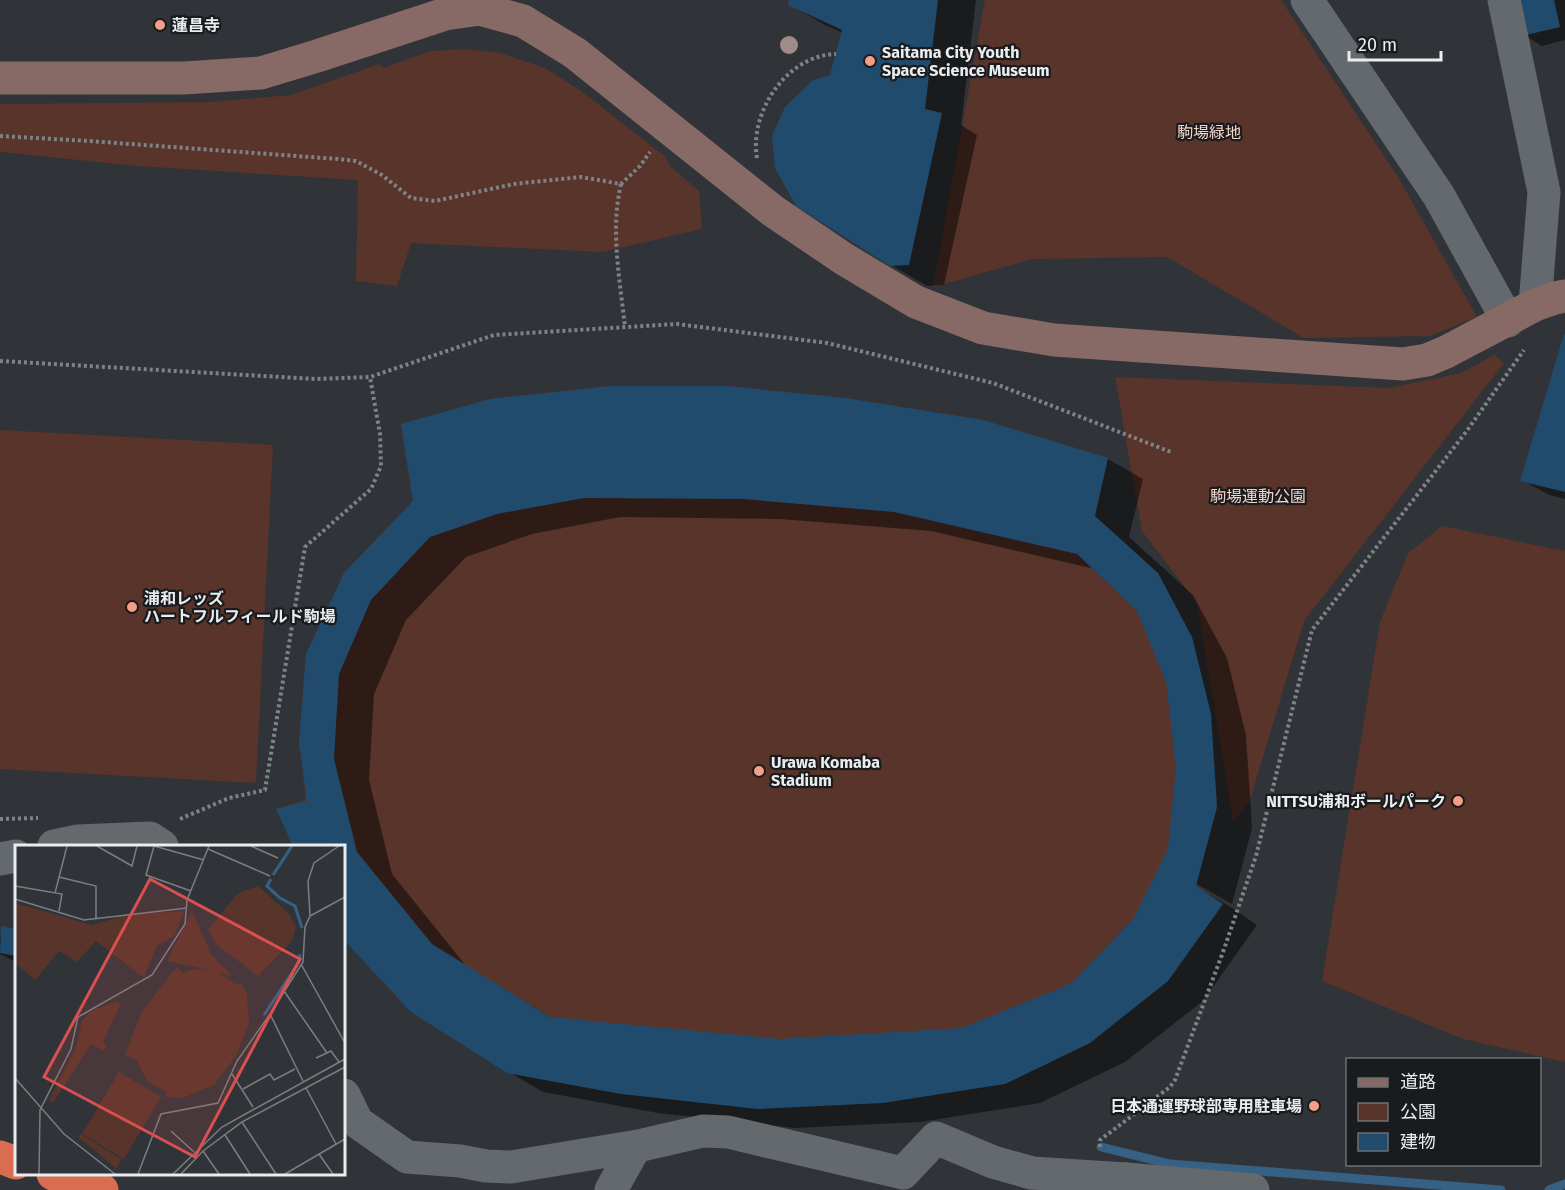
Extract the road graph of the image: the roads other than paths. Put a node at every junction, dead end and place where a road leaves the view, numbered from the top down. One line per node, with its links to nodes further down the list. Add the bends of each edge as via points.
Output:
1 (1307, 0): 4 (street, via 1439,196)
2 (1504, 0): 4 (street, via 1544,192)
3 (0, 78): 4 (street, via 184,78 261,73 445,14 480,9 523,21 575,53 773,211 844,259 916,302 982,328 1054,340 1403,364 1446,352)
4 (1532, 309)
5 (49, 832): 6 (street, via 78,841 150,838)
6 (169, 833)
7 (15, 856): 8 (street)
8 (0, 859)
9 (345, 1097): 10 (street, via 357,1122 407,1157 511,1167)
10 (634, 1147): 14 (street, via 703,1131 728,1132 903,1173 936,1138 993,1162 1032,1173); 16 (street)
11 (0, 1157): 12 (highway)
12 (15, 1162)
13 (59, 1175): 15 (highway)
14 (1122, 1185): 17 (street)
15 (102, 1190)
16 (611, 1190)
17 (1253, 1190)

